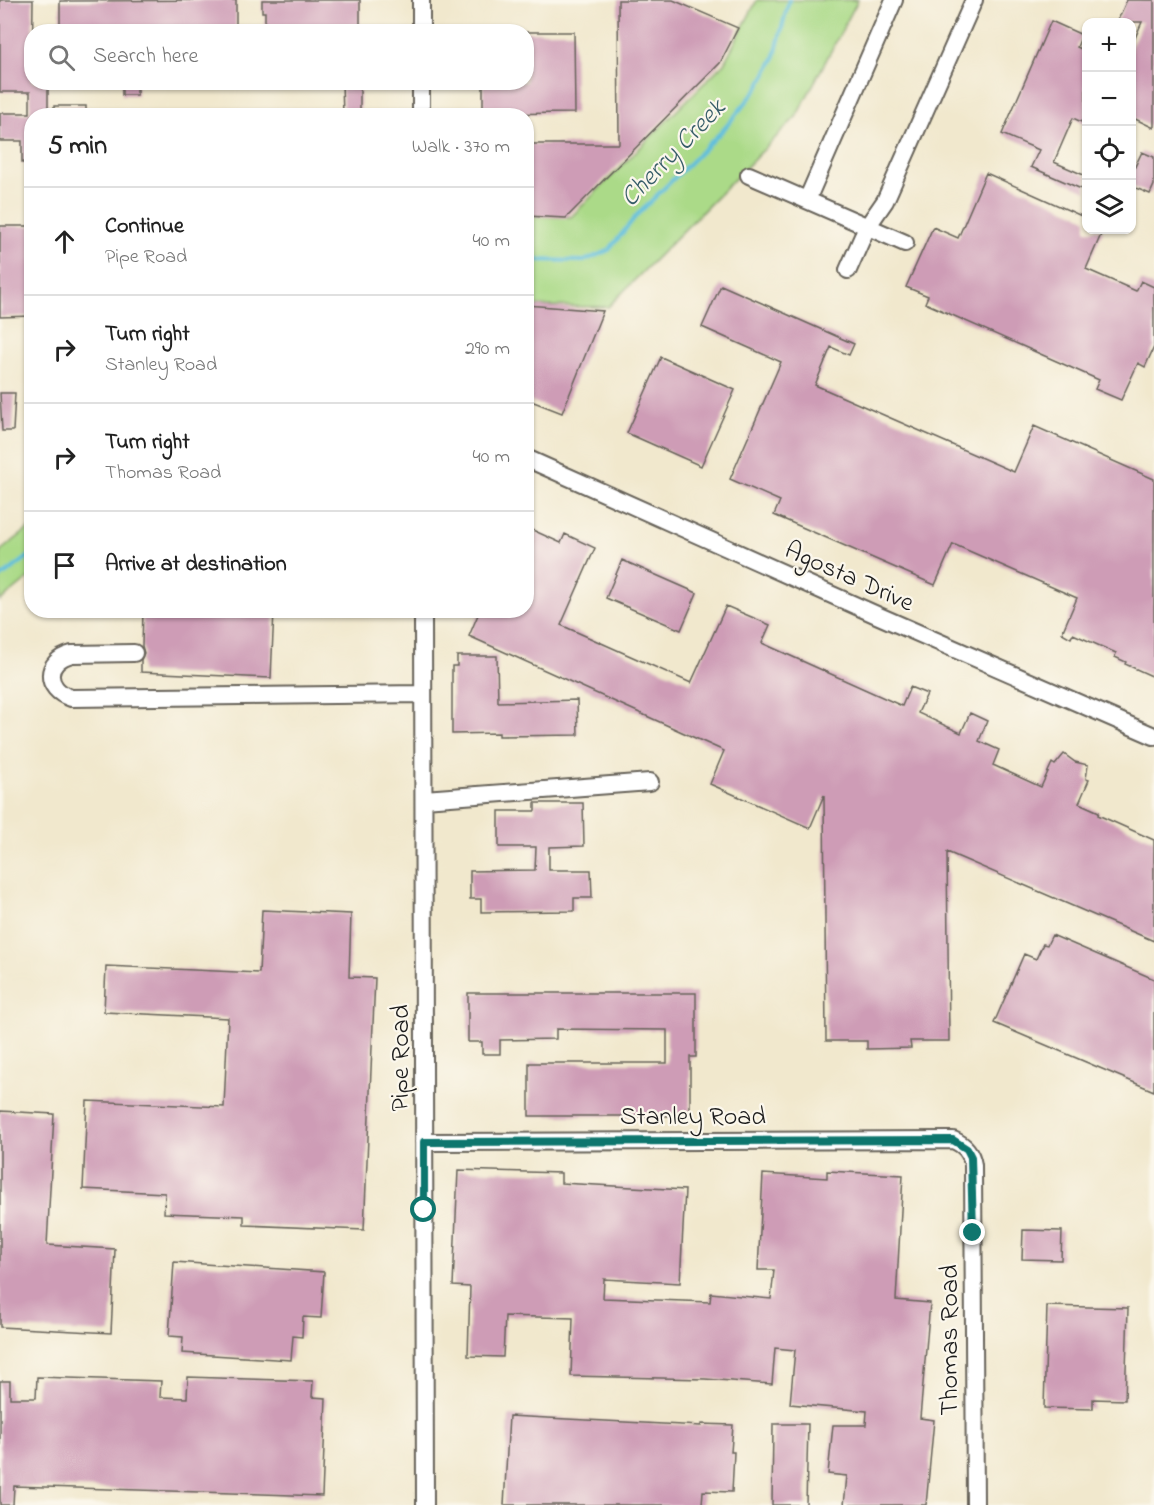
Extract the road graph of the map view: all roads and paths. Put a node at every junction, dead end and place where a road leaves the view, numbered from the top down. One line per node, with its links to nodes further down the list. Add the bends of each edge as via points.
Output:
1 (421, 0): 4 (street)
2 (894, 0): 8 (street)
3 (974, 0): 9 (street, via 885,201)
4 (421, 24)
5 (421, 90): 6 (street)
6 (421, 108)
7 (748, 175): 8 (street)
8 (807, 200): 9 (street)
9 (867, 227): 10 (street); 11 (street)
10 (904, 243)
11 (848, 270)
12 (534, 462): 16 (street, Agosta Drive)
13 (423, 618): 15 (street, Pipe Road)
14 (134, 653): 15 (street, via 65,656 52,669 55,688 71,698)
15 (423, 694): 18 (street, Pipe Road)
16 (1154, 736)
17 (650, 782): 18 (street)
18 (424, 799): 19 (street, Pipe Road)
19 (424, 1142): 20 (street, Stanley Road); 21 (street, Pipe Road)
20 (961, 1143): 22 (street, Thomas Road, via 973,1165)
21 (425, 1505)
22 (975, 1505)

